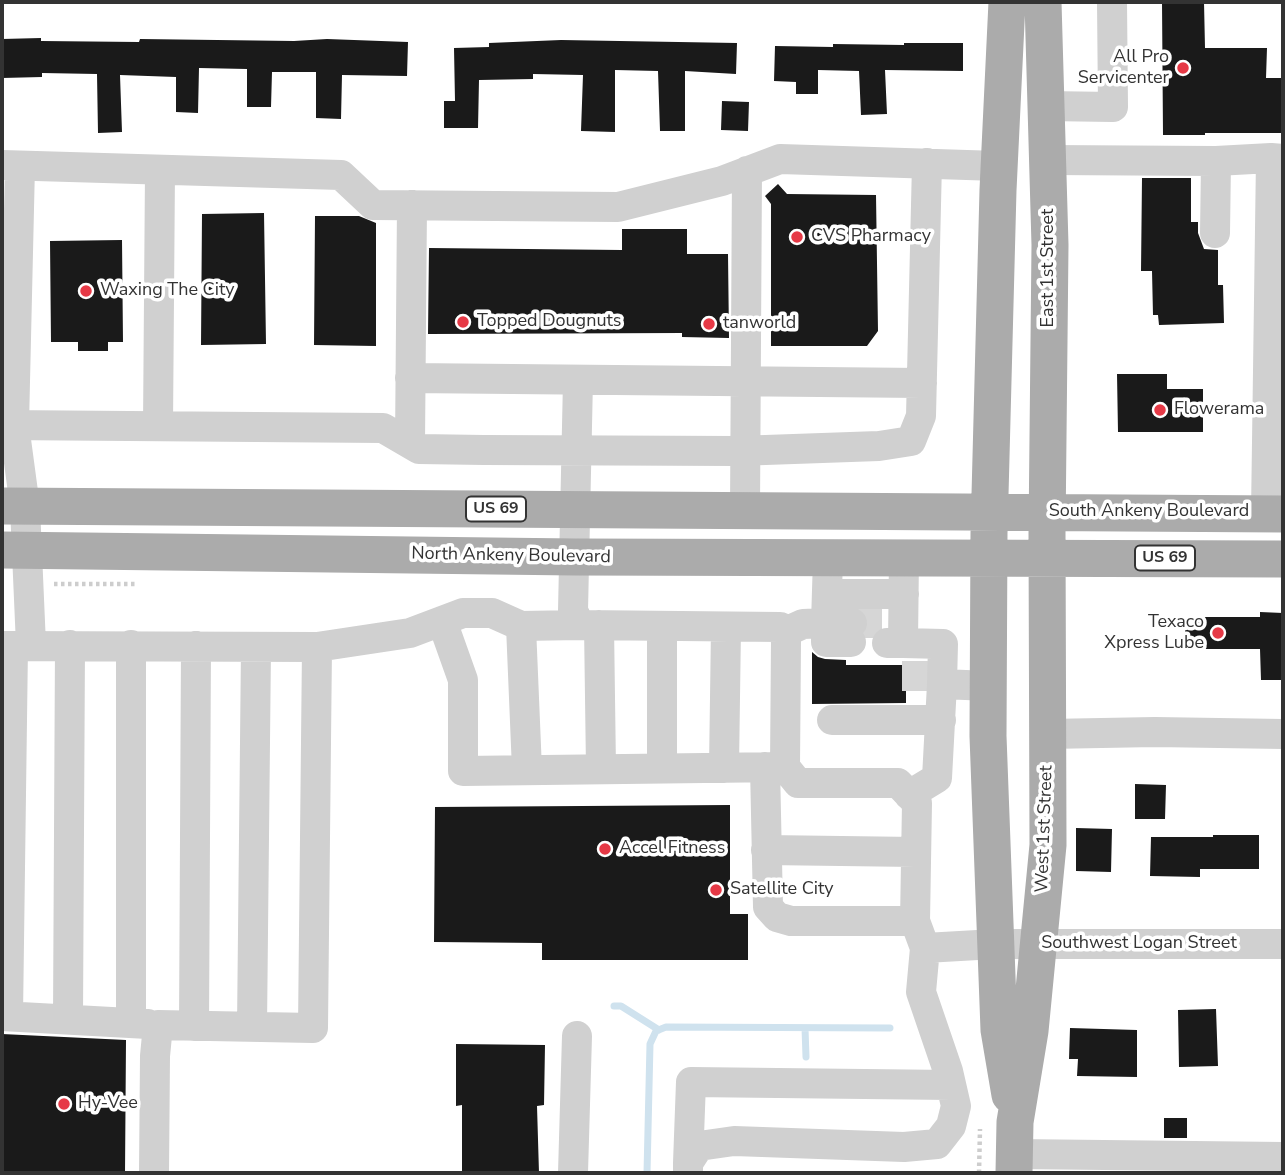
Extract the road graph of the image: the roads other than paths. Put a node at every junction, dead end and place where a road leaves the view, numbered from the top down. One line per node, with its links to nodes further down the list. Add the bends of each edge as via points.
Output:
1 (1007, 2): 10 (main road)
2 (1043, 2): 4 (main road, East 1st Street)
3 (1112, 2): 4 (street, via 1113,107)
4 (1046, 106): 6 (main road, East 1st Street)
5 (1277, 158): 7 (street); 13 (street)
6 (1048, 160): 7 (street); 30 (main road, East 1st Street, via 1050,244)
7 (1216, 161): 15 (street)
8 (927, 163): 10 (street); 12 (street, via 780,159); 19 (street)
9 (11, 165): 11 (street); 20 (street)
10 (998, 166): 30 (main road)
11 (160, 170): 14 (street, via 341,175 373,205); 21 (street)
12 (747, 171): 14 (street, via 618,207); 18 (street)
13 (1277, 200): 25 (street)
14 (412, 205): 16 (street)
15 (1215, 233)
16 (410, 378): 17 (street); 22 (street)
17 (578, 380): 18 (street); 23 (street)
18 (746, 383): 19 (street); 24 (street)
19 (922, 383): 24 (street, via 921,416 911,441)
20 (8, 425): 21 (street); 26 (street)
21 (158, 426): 22 (street, via 383,428)
22 (410, 443): 23 (street, via 419,449)
23 (577, 450): 24 (street); 27 (street)
24 (746, 450): 28 (street)
25 (1275, 456): 29 (street)
26 (14, 506): 27 (main road, US 69); 31 (street)
27 (576, 509): 28 (main road, US 69); 32 (street)
28 (745, 509): 30 (main road, US 69)
29 (1274, 513): 30 (main road, South Ankeny Boulevard / US 69)
30 (1018, 534): 33 (main road, North Ankeny Boulevard / US 69); 35 (main road, US 69); 51 (main road); 54 (main road, West 1st Street)
31 (14, 550): 32 (main road, North Ankeny Boulevard / US 69); 46 (street)
32 (575, 557): 34 (main road, North Ankeny Boulevard / US 69); 38 (street, via 573,611)
33 (904, 557): 34 (main road, North Ankeny Boulevard / US 69); 43 (street)
34 (828, 558): 37 (street)
35 (1283, 559)
36 (442, 621): 39 (street, via 464,613 492,613); 49 (street, via 410,633); 60 (street, via 463,680 464,771)
37 (839, 621): 42 (street, via 803,624); 43 (street)
38 (590, 625): 39 (street); 40 (street); 59 (street)
39 (521, 626): 60 (street)
40 (662, 626): 41 (street); 57 (street)
41 (726, 627): 42 (street, via 780,627); 58 (street)
42 (783, 633): 56 (street, Southwest Logan Street)
43 (902, 633): 50 (street, via 943,644)
44 (70, 645): 45 (street); 46 (street); 69 (street)
45 (131, 645): 47 (street); 70 (street)
46 (15, 646): 68 (street)
47 (196, 646): 48 (street); 71 (street)
48 (256, 647): 49 (street); 72 (street)
49 (317, 647): 72 (street, via 313,1028)
50 (942, 684): 51 (street); 52 (street)
51 (989, 686): 65 (main road)
52 (925, 713): 53 (street); 61 (street, via 937,778)
53 (832, 720)
54 (1048, 734): 55 (street); 66 (main road, West 1st Street, via 1048,845)
55 (1283, 734)
56 (775, 767): 58 (street); 61 (street, via 799,783 898,783); 62 (street, Southwest Logan Street)
57 (662, 768): 58 (street); 59 (street)
58 (724, 768)
59 (601, 769): 60 (street)
60 (527, 771)
61 (909, 795): 63 (street, via 916,803)
62 (766, 850): 63 (street); 64 (street, Southwest Logan Street, via 768,907 777,917)
63 (916, 852): 64 (street)
64 (920, 934): 65 (street, Southwest Logan Street); 74 (street, via 921,992)
65 (995, 944): 66 (street, Southwest Logan Street); 75 (main road, via 999,1030)
66 (1038, 944): 67 (street, Southwest Logan Street); 75 (main road, West 1st Street)
67 (1283, 944)
68 (5, 1016): 69 (street)
69 (68, 1018): 70 (street)
70 (144, 1024): 71 (street); 78 (street, via 155,1056)
71 (194, 1026): 72 (street)
72 (252, 1027)
73 (577, 1037): 79 (street)
74 (951, 1084): 77 (street, via 956,1106 951,1126 937,1144 904,1147 734,1140 699,1146); 77 (street, via 691,1082)
75 (1014, 1150): 76 (street)
76 (1283, 1157)
77 (688, 1168)
78 (154, 1173)
79 (573, 1173)

